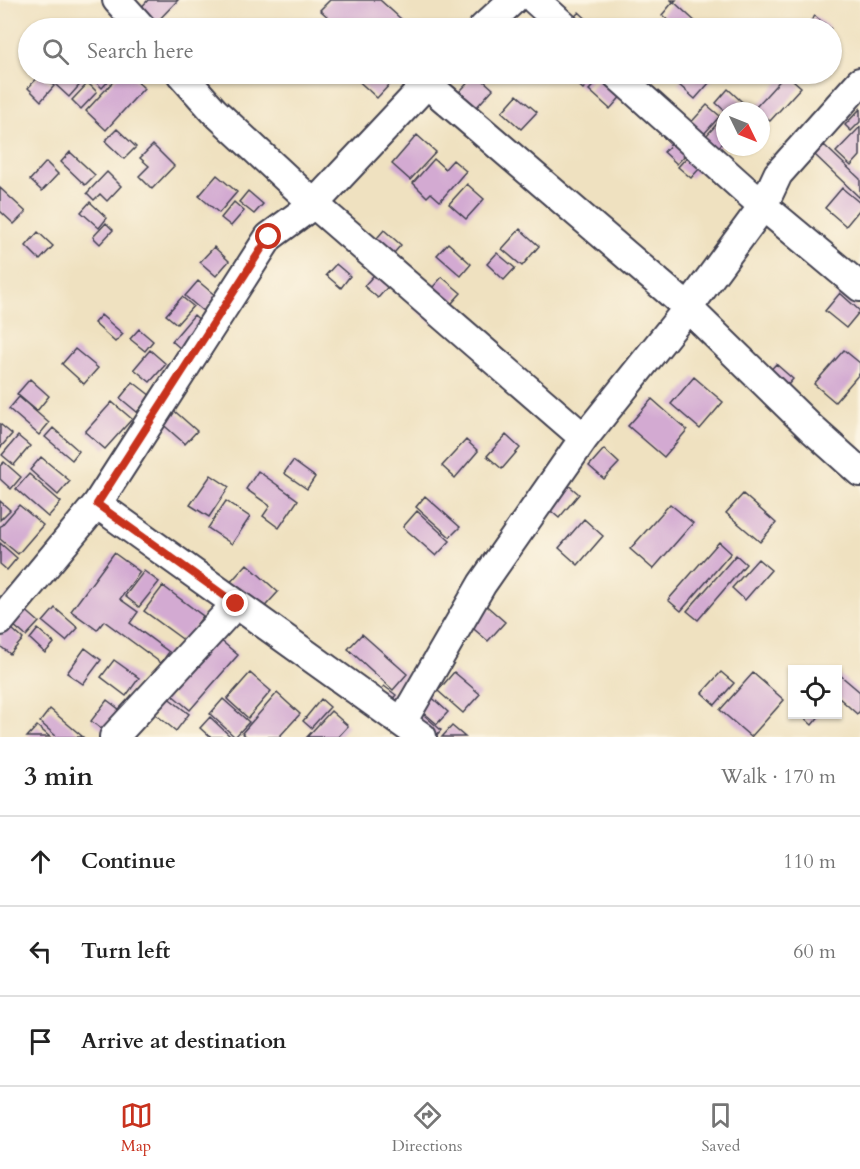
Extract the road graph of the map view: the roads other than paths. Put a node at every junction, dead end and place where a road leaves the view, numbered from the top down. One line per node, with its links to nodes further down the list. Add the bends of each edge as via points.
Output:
1 (117, 0): 4 (street)
2 (513, 0): 5 (street)
3 (534, 0): 6 (street)
4 (133, 18)
5 (494, 18)
6 (555, 18)
7 (860, 82): 13 (street, via 778,174)
8 (190, 84): 12 (street)
9 (425, 84): 12 (street)
10 (438, 84): 15 (street)
11 (627, 84): 13 (street)
12 (314, 204): 16 (street); 18 (street, via 269,237)
13 (764, 206): 14 (street); 15 (street)
14 (860, 287)
15 (688, 308): 16 (street); 17 (street)
16 (584, 438): 21 (street, via 482,585)
17 (860, 472)
18 (97, 504): 19 (street); 20 (street)
19 (236, 604): 21 (street); 22 (street)
20 (0, 621)
21 (412, 729)
22 (114, 737)

